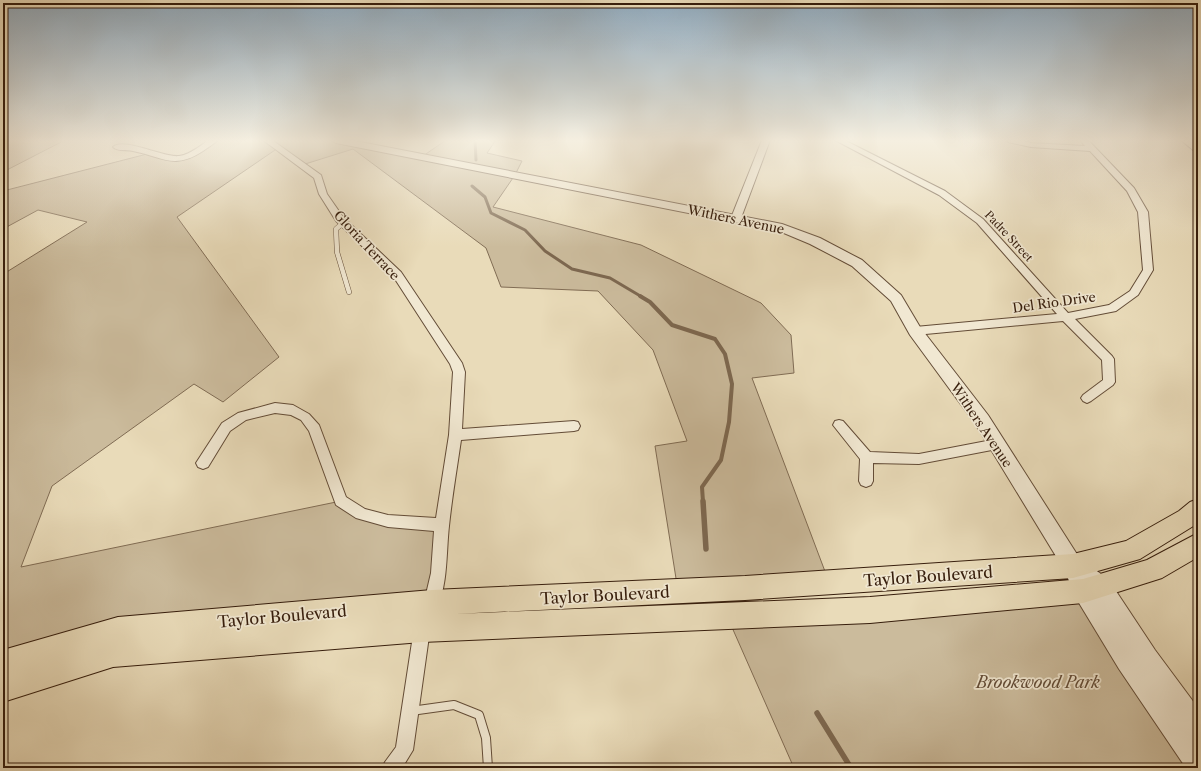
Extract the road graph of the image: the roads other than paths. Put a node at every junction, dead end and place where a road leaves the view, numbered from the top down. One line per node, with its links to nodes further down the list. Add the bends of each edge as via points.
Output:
1 (317, 176): 7 (street, Gloria Terrace, via 323,194)
2 (521, 176): 6 (street, Withers Avenue)
3 (752, 176): 6 (street)
4 (909, 176): 9 (street, Padre Street, via 942,193 980,221)
5 (1118, 176): 9 (street, Del Rio Drive, via 1130,190 1143,212 1148,270 1134,293 1112,308)
6 (736, 218): 10 (street, Withers Avenue, via 782,228 815,241 857,263 896,298)
7 (343, 223): 8 (lane, via 336,229 335,244); 14 (street, Gloria Terrace, via 397,274 456,363 459,372)
8 (349, 292)
9 (1066, 317): 10 (street, Del Rio Drive); 11 (street, Padre Street, via 1108,359 1109,382)
10 (915, 331): 15 (street, Withers Avenue)
11 (1087, 398)
12 (838, 425): 16 (street)
13 (574, 426): 14 (street)
14 (455, 435): 20 (street, Gloria Terrace)
15 (997, 444): 16 (street, via 919,459); 22 (street, Withers Avenue)
16 (867, 457): 18 (street)
17 (203, 463): 20 (street, via 226,427 242,416 275,408 293,410 305,417 315,429 341,501 361,514 388,521)
18 (866, 481)
19 (1198, 509): 22 (main road, Taylor Boulevard, via 1130,551)
20 (442, 525): 24 (street, Gloria Terrace, via 438,573)
21 (1198, 544): 23 (main road, Taylor Boulevard, via 1153,570)
22 (1073, 566): 23 (street, Withers Avenue); 24 (main road, Taylor Boulevard, via 745,588)
23 (1092, 589): 25 (main road, Taylor Boulevard, via 870,610); 29 (street, Withers Avenue); 30 (street, Withers Avenue, via 1127,660)
24 (432, 603): 26 (main road, Taylor Boulevard, via 118,630)
25 (422, 629): 27 (main road, Taylor Boulevard, via 113,653); 28 (street)
26 (3, 664)
27 (3, 688)
28 (410, 711): 31 (street, via 404,750); 32 (lane, via 454,706 479,716 486,738)
29 (1198, 727)
30 (1198, 764)
31 (391, 768)
32 (488, 768)

